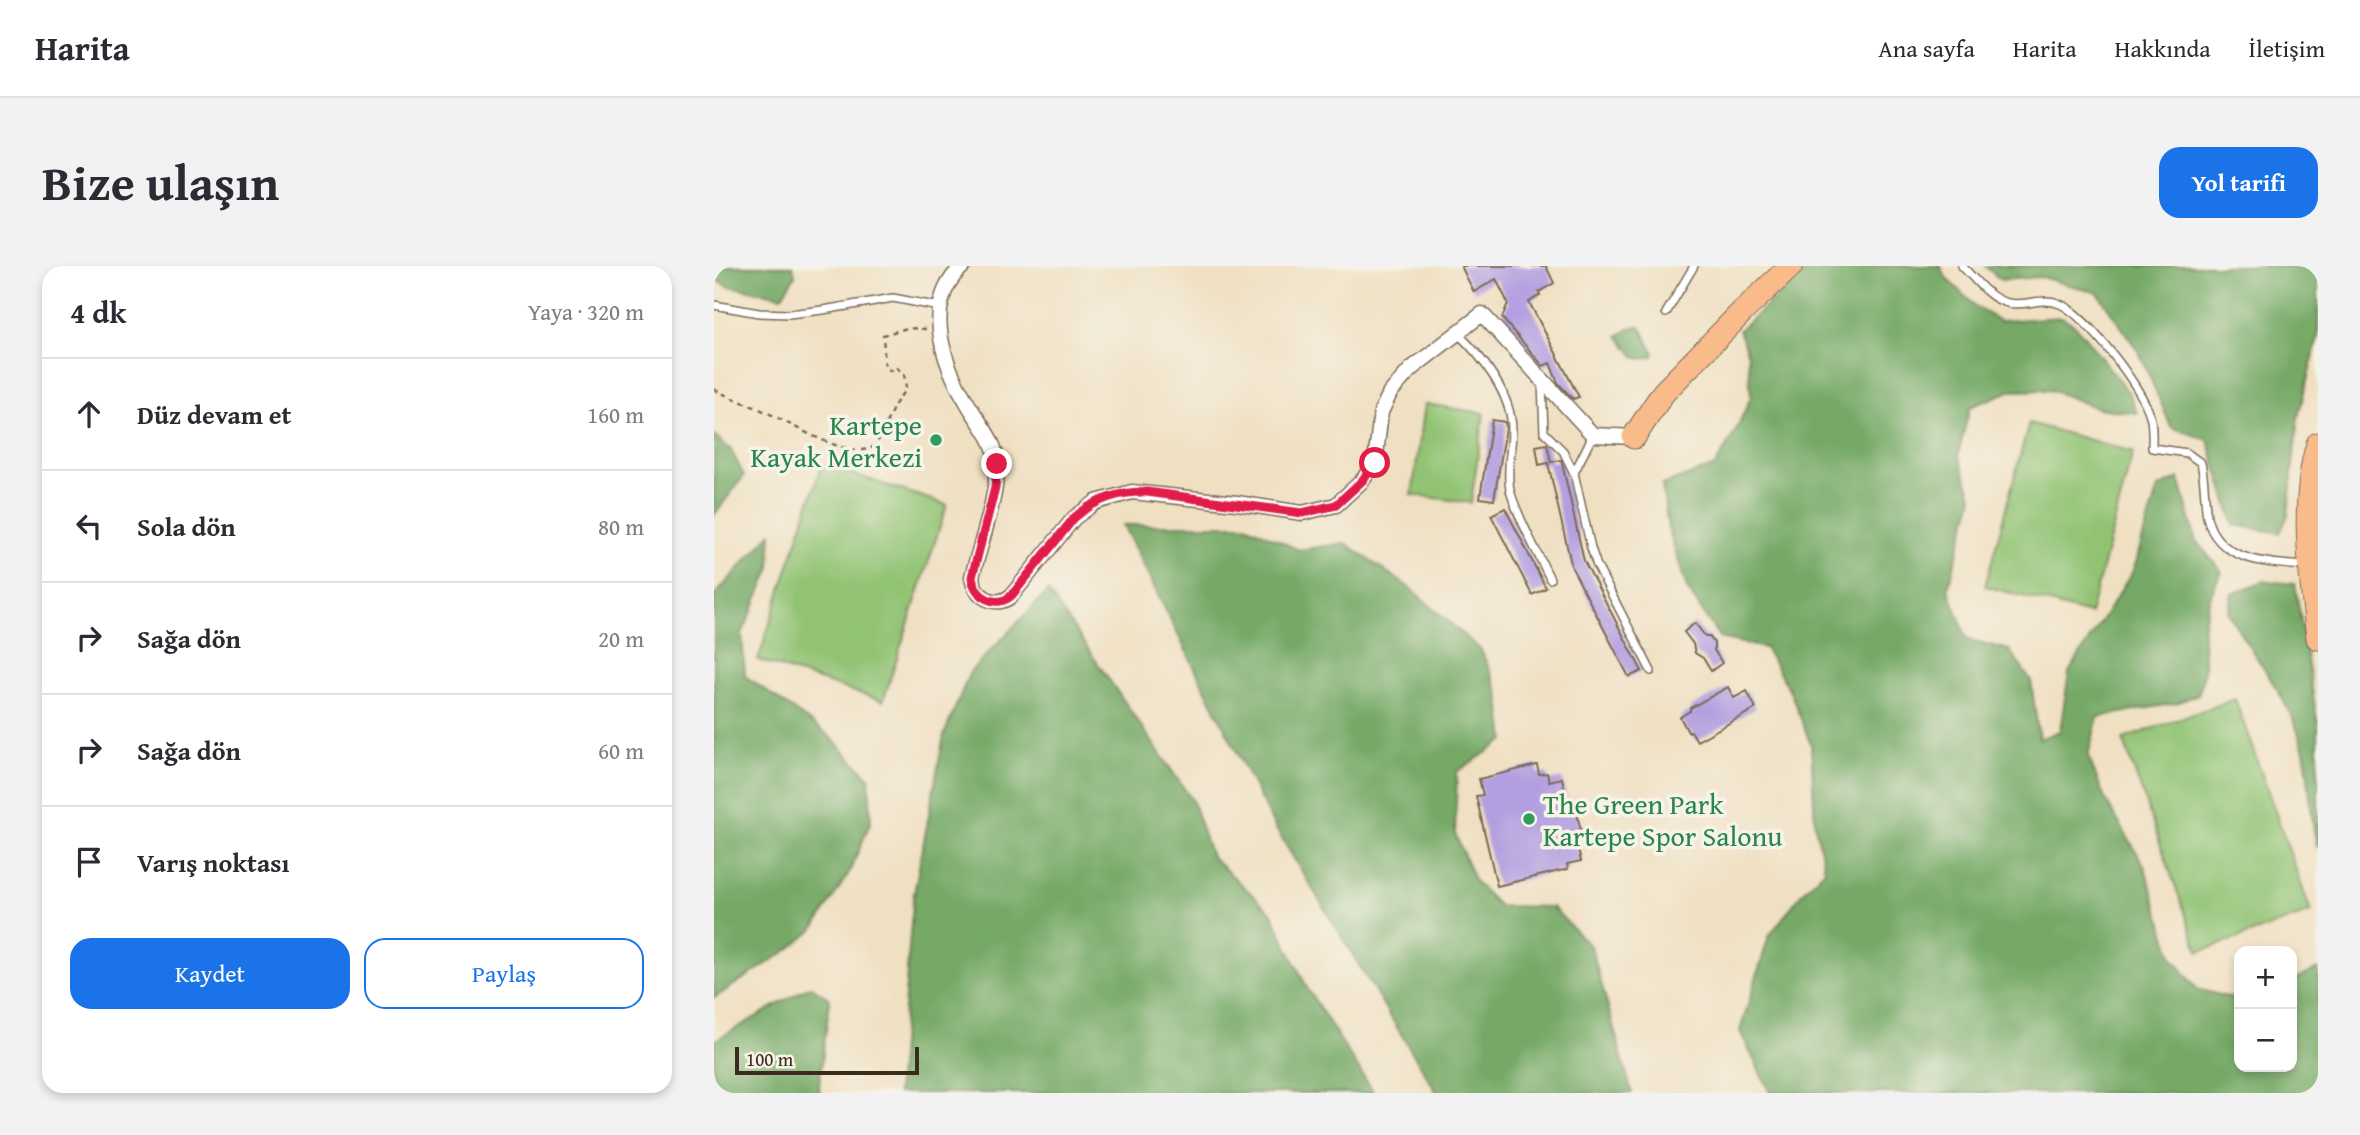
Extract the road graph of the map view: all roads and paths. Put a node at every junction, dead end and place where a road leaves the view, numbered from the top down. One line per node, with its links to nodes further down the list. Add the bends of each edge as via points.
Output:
1 (962, 266): 6 (street, via 949,281)
2 (1694, 266): 7 (lane)
3 (1791, 266): 13 (main road, via 1664,393)
4 (1962, 266): 16 (lane, via 1998,299 2016,303 2045,300 2064,306 2103,342 2146,403 2151,448 2187,453 2201,463 2207,518 2211,530 2230,551 2261,562)
5 (714, 305): 6 (lane, via 789,314 893,298)
6 (940, 307): 8 (street)
7 (1666, 313)
8 (939, 329): 9 (street, via 955,380 995,453 997,478 972,577 974,590 992,601 1012,595 1084,509 1120,494 1147,492 1302,513 1336,505 1375,463 1381,412 1390,393 1411,369); 11 (path, via 907,328 883,335 885,367 904,374 906,388 877,443 866,450 839,447)
9 (1457, 333): 10 (street, via 1482,314); 17 (lane, via 1483,360 1508,408 1511,492)
10 (1542, 379): 12 (street); 15 (lane, via 1544,432 1563,451)
11 (714, 389)
12 (1592, 435): 13 (street); 15 (lane)
13 (1634, 437)
14 (2318, 444): 16 (main road, via 2309,506)
15 (1574, 473): 19 (lane, via 1597,566)
16 (2309, 567): 18 (main road)
17 (1550, 579)
18 (2318, 638)
19 (1651, 671)

